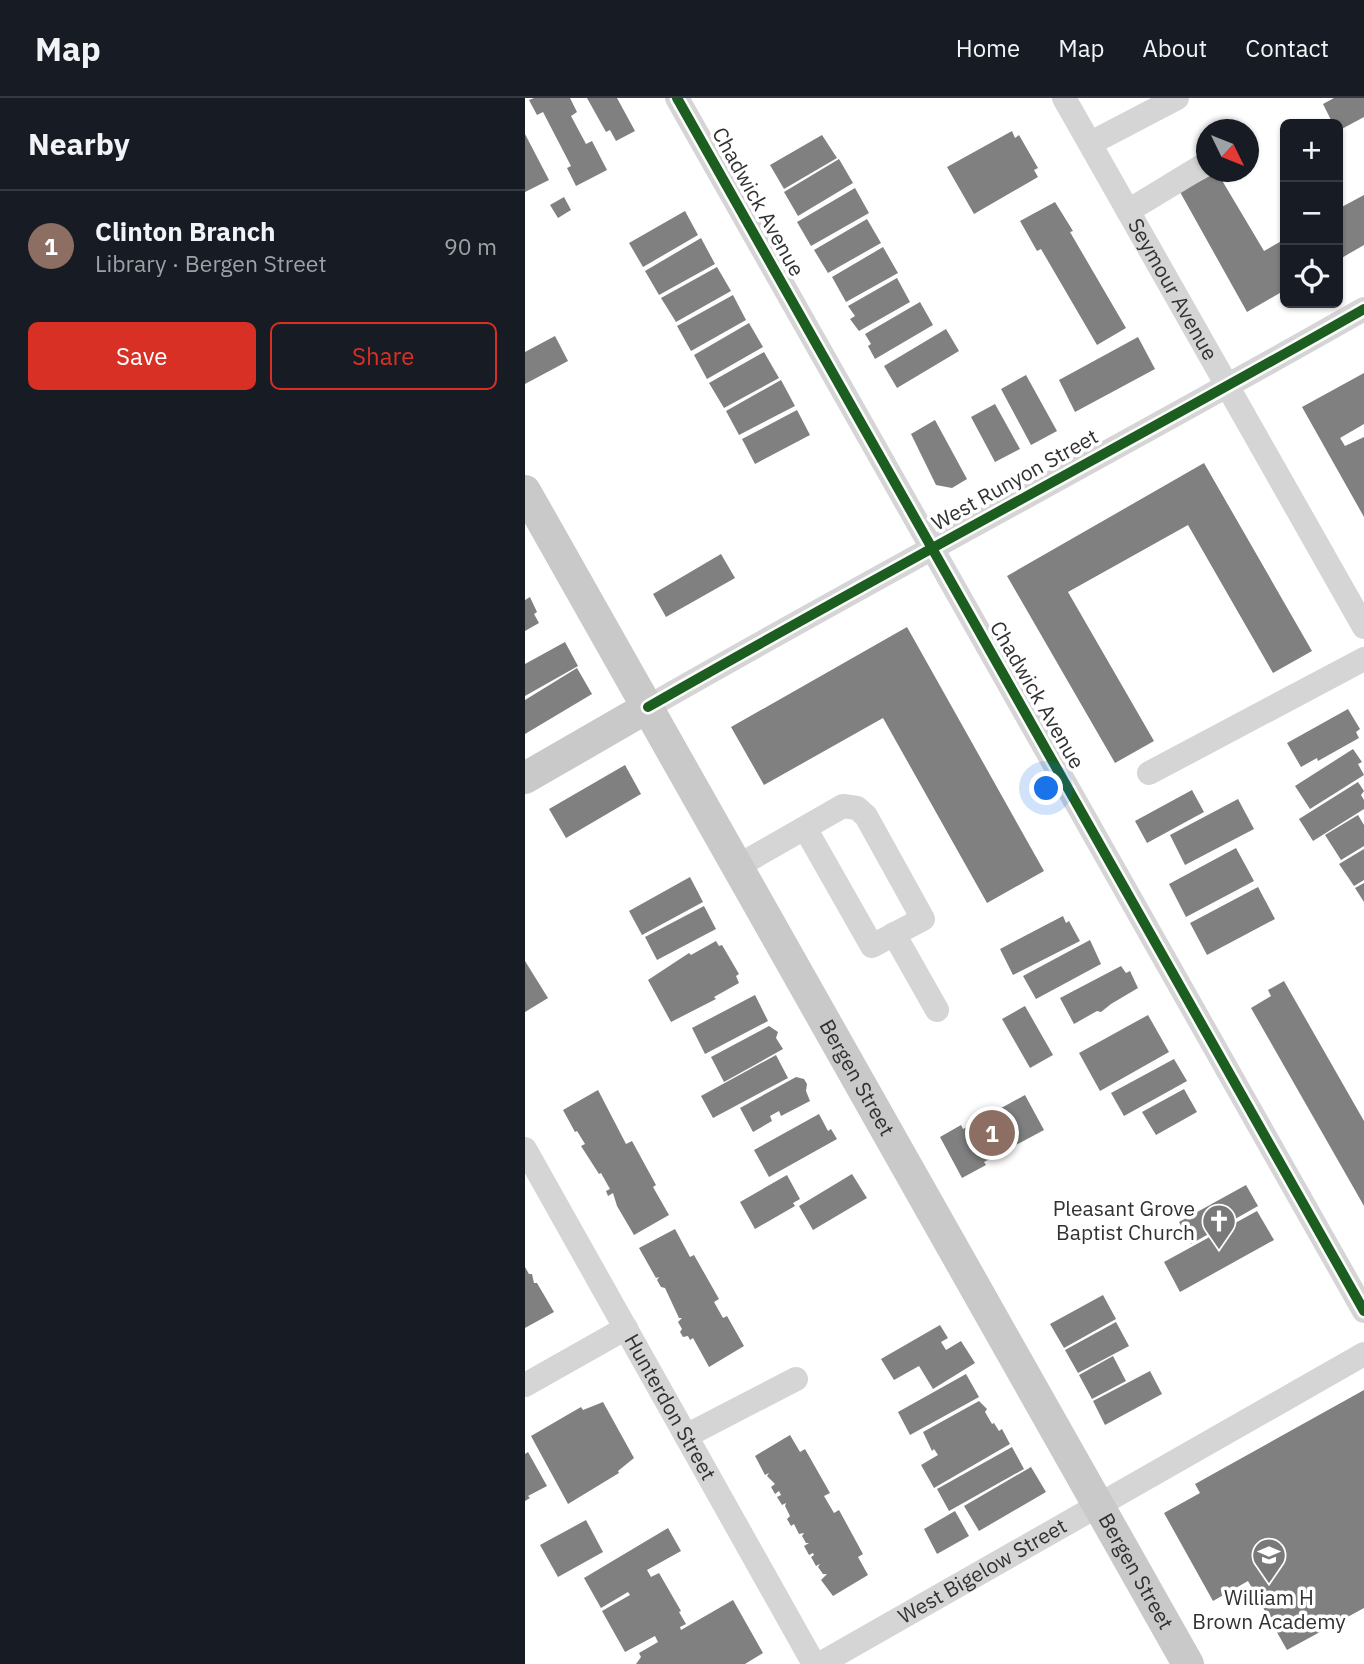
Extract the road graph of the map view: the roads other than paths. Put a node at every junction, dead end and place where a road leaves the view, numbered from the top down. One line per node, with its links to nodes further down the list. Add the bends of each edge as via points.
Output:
1 (677, 98): 10 (street, Chadwick Avenue)
2 (1177, 98): 4 (street)
3 (1068, 99): 4 (street, Seymour Avenue)
4 (1090, 143): 6 (street, Seymour Avenue)
5 (1196, 169): 6 (street)
6 (1128, 211): 8 (street, Seymour Avenue)
7 (1364, 309): 8 (street, West Runyon Street)
8 (1228, 386): 10 (street, West Runyon Street); 11 (street, Seymour Avenue)
9 (525, 491): 13 (main road, Bergen Street)
10 (931, 548): 13 (street, West Runyon Street); 21 (street, Chadwick Avenue)
11 (1364, 627)
12 (1364, 659): 14 (street)
13 (648, 707): 15 (main road, West Runyon Street); 17 (main road, Bergen Street)
14 (1149, 774)
15 (525, 778)
16 (805, 828): 17 (street); 18 (street, via 872,946); 18 (street, via 843,806 857,808 866,816 923,919)
17 (738, 866): 27 (main road, Bergen Street)
18 (894, 934): 19 (street)
19 (937, 1010)
20 (525, 1149): 22 (street, Hunterdon Street)
21 (1364, 1311)
22 (626, 1328): 25 (street); 26 (street, Hunterdon Street)
23 (1364, 1354): 27 (street, West Bigelow Street)
24 (796, 1379): 26 (street)
25 (525, 1385)
26 (686, 1437): 28 (street, Hunterdon Street)
27 (1099, 1506): 29 (street, West Bigelow Street); 30 (main road, Bergen Street)
28 (814, 1664)
29 (820, 1664)
30 (1188, 1664)

